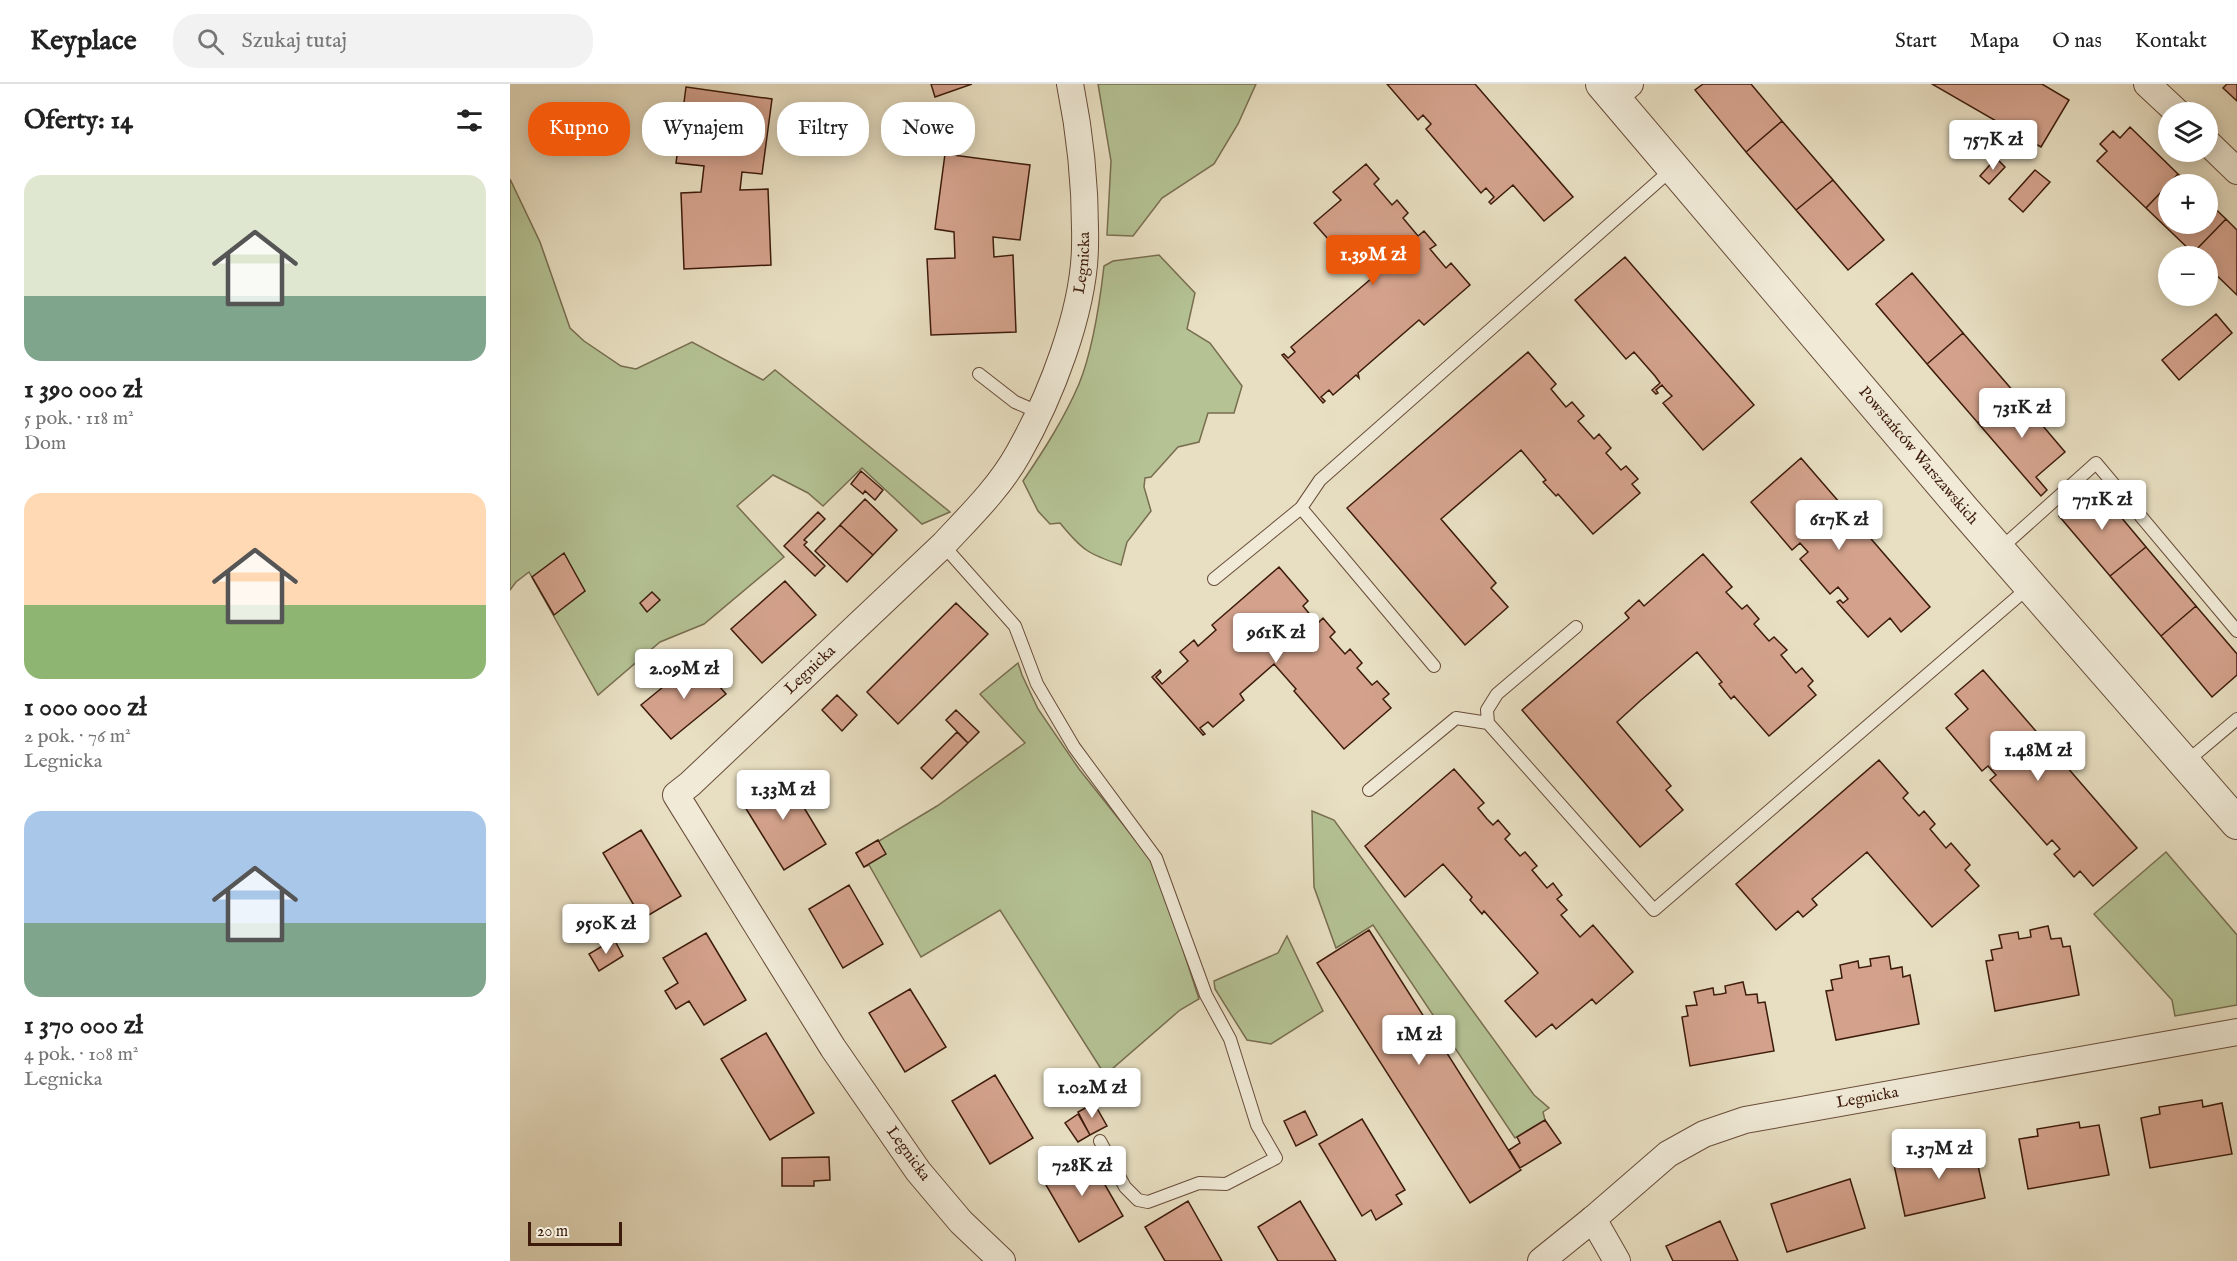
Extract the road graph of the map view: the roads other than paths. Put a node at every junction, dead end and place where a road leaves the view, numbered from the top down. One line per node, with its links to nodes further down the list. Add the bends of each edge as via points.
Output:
1 (1070, 84): 9 (street, Legnicka, via 1085,183 1085,249 1078,302 1056,374)
2 (2147, 84): 4 (street)
3 (1615, 89): 6 (street, Powstańców Warszawskich)
4 (2166, 102)
5 (2218, 153): 7 (street)
6 (1673, 168): 10 (lane, via 1320,480); 12 (street, Powstańców Warszawskich)
7 (2237, 171)
8 (979, 374): 9 (lane, via 1015,402)
9 (1038, 412): 11 (street, Legnicka, via 1018,455 982,504)
10 (1300, 508): 13 (lane); 17 (lane)
11 (942, 545): 24 (lane, via 1015,626 1036,684 1074,747 1156,858 1206,995 1230,1039 1257,1125 1276,1158 1226,1184 1199,1183 1148,1202 1138,1200 1125,1187); 26 (street, Legnicka, via 676,795 839,1058 918,1170 961,1222)
12 (1999, 550): 14 (street, Powstańców Warszawskich); 16 (lane, via 2096,463)
13 (1214, 579)
14 (2030, 586): 19 (lane, via 1654,910); 20 (street, Powstańców Warszawskich)
15 (1576, 627): 19 (lane, via 1497,694 1487,710)
16 (2237, 631)
17 (1434, 666)
18 (2237, 719): 20 (lane)
19 (1488, 723): 21 (lane, via 1456,718)
20 (2186, 762): 22 (street, Powstańców Warszawskich)
21 (1369, 790)
22 (2237, 823)
23 (2237, 1032): 25 (street, Legnicka, via 1745,1120 1704,1134 1668,1154)
24 (1100, 1141)
25 (1593, 1219): 27 (street, Legnicka); 28 (street)
26 (1002, 1261)
27 (1541, 1261)
28 (1617, 1261)

